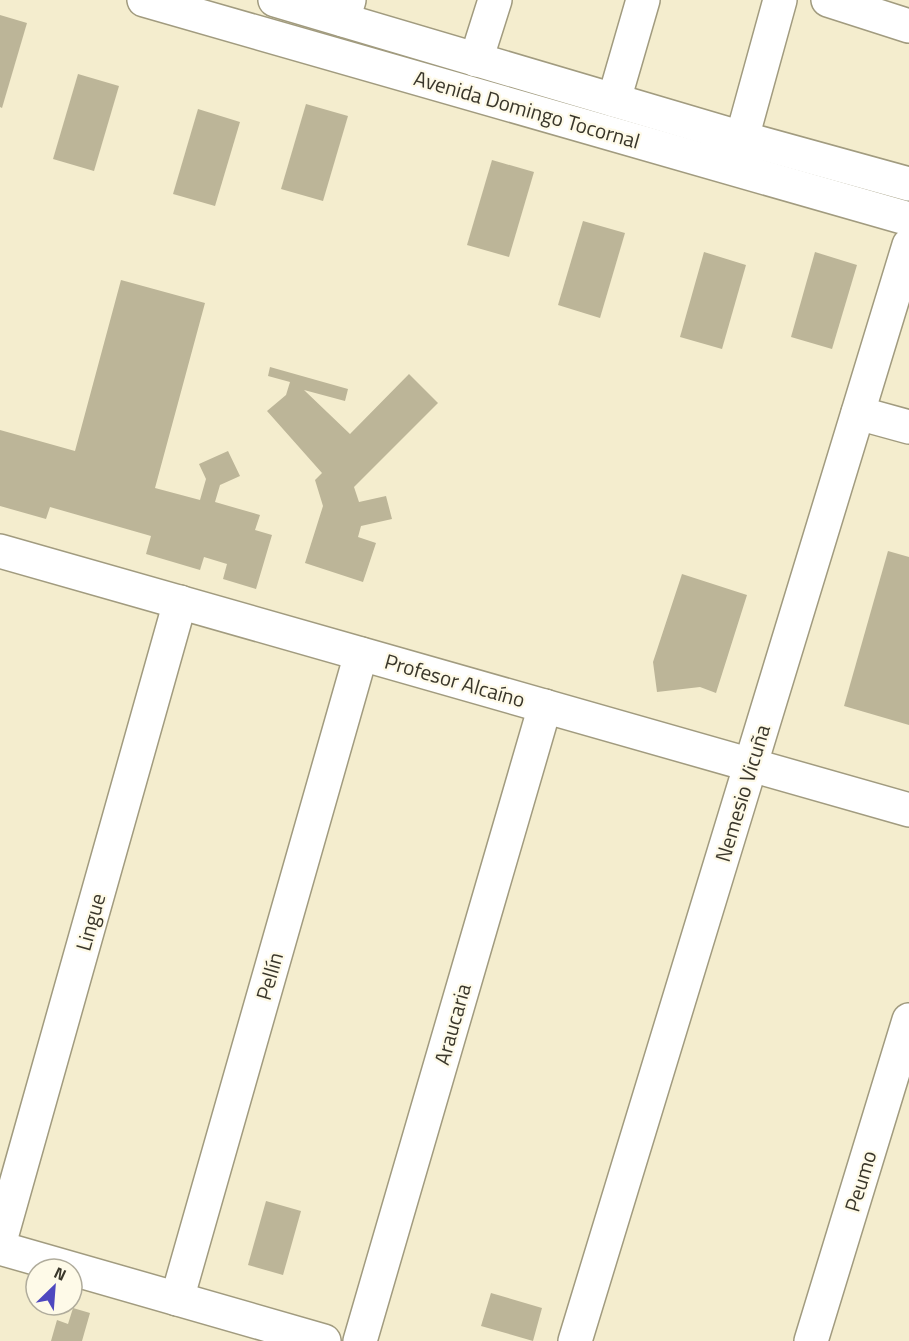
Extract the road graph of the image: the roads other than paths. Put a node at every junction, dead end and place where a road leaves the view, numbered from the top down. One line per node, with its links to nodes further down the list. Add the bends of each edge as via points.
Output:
1 (144, 0): 7 (street, Avenida Domingo Tocornal)
2 (275, 0): 8 (street, Avenida Domingo Tocornal)
3 (495, 0): 10 (street)
4 (643, 0): 11 (street)
5 (780, 0): 12 (street)
6 (828, 0): 9 (street)
7 (176, 4): 14 (street, Avenida Domingo Tocornal)
8 (346, 10): 10 (street, Avenida Domingo Tocornal)
9 (909, 26)
10 (476, 60): 11 (street, Avenida Domingo Tocornal)
11 (614, 100): 12 (street, Avenida Domingo Tocornal)
12 (742, 138): 13 (street, Avenida Domingo Tocornal)
13 (909, 184)
14 (909, 219)
15 (909, 245): 16 (street, Nemesio Vicuña)
16 (858, 413): 17 (street); 22 (street, Nemesio Vicuña)
17 (909, 427)
18 (1, 553): 19 (street, Profesor Alcaíno)
19 (180, 602): 20 (street, Profesor Alcaíno); 25 (street, Lingue)
20 (361, 654): 21 (street, Profesor Alcaíno); 27 (street, Pellín)
21 (545, 706): 22 (street, Profesor Alcaíno); 29 (street, Araucaria)
22 (750, 765): 23 (street, Profesor Alcaíno); 30 (street, Nemesio Vicuña)
23 (909, 810)
24 (909, 1020): 31 (street, Peumo)
25 (0, 1241)
26 (0, 1248): 27 (street)
27 (177, 1299): 28 (street)
28 (324, 1341)
29 (360, 1341)
30 (575, 1341)
31 (811, 1341)

